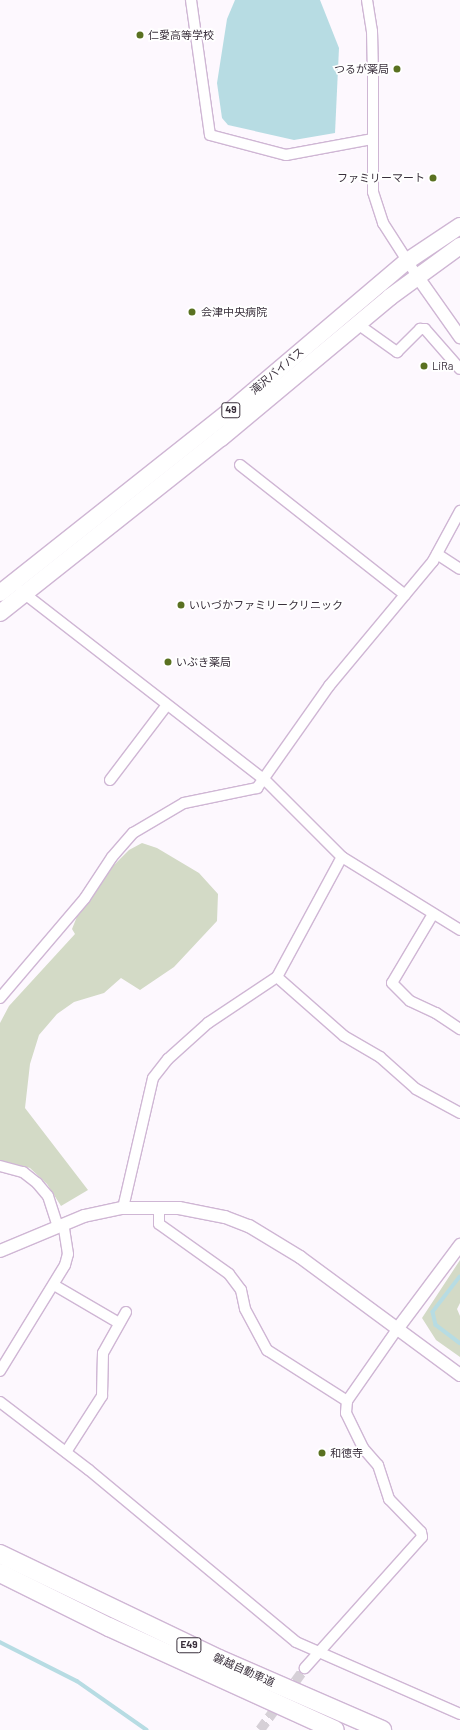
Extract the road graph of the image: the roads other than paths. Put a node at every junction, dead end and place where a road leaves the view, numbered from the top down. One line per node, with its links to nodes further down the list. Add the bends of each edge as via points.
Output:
1 (191, 0): 3 (street, via 210,135 286,155)
2 (367, 0): 3 (street, via 372,31)
3 (372, 139): 6 (street, via 373,192 382,223)
4 (460, 226): 6 (highway, 滝沢バイパス / 49)
5 (460, 246): 7 (highway, 滝沢バイパス / 49)
6 (406, 262): 7 (street); 15 (highway, 滝沢バイパス / 49)
7 (417, 276): 8 (highway, 滝沢バイパス / 49); 9 (street)
8 (359, 325): 10 (street, via 397,352 424,329); 15 (highway, 滝沢バイパス / 49, via 138,505)
9 (460, 337)
10 (460, 369)
11 (240, 465): 17 (street)
12 (460, 511): 13 (street)
13 (437, 554): 14 (street); 17 (street)
14 (460, 569)
15 (18, 588): 16 (highway, 滝沢バイパス / 49); 18 (highway, 滝沢バイパス / 49); 19 (street)
16 (0, 594)
17 (405, 595): 21 (street, via 329,686)
18 (0, 613)
19 (167, 705): 20 (street); 21 (street)
20 (110, 780)
21 (265, 780): 22 (street); 26 (street, via 252,791 211,796 184,804 133,833 112,857 85,898)
22 (342, 857): 23 (street); 25 (street)
23 (433, 914): 24 (street); 27 (street, via 392,984 410,1002 436,1013)
24 (460, 930)
25 (277, 977): 28 (street, via 344,1036 380,1057 416,1089); 31 (street, via 208,1023 168,1059 153,1078)
26 (0, 996)
27 (460, 1029)
28 (460, 1113)
29 (0, 1166): 32 (street, via 23,1172 37,1183 48,1196)
30 (158, 1206): 31 (street); 38 (street, via 203,1212 249,1226 300,1257); 41 (street, via 158,1224 229,1274 241,1290 246,1309 267,1350)
31 (122, 1208): 32 (street)
32 (60, 1225): 34 (street); 35 (street, via 68,1254)
33 (460, 1245): 38 (street)
34 (0, 1251)
35 (54, 1285): 37 (street); 39 (street)
36 (126, 1312): 37 (street)
37 (119, 1323): 43 (street, via 103,1353 102,1396)
38 (398, 1328): 40 (street); 41 (street)
39 (0, 1372)
40 (460, 1375)
41 (347, 1401): 46 (street, via 346,1413 363,1448 378,1465 389,1498 421,1532 422,1537)
42 (0, 1402): 43 (street)
43 (66, 1452): 46 (street, via 258,1612 296,1642)
44 (0, 1554): 50 (highway, 磐越自動車道 / E49, via 218,1659)
45 (0, 1573): 49 (highway, 磐越自動車道 / E49, via 116,1630)
46 (317, 1652): 47 (street); 48 (street)
47 (305, 1668)
48 (460, 1714)
49 (335, 1730)
50 (382, 1730)

